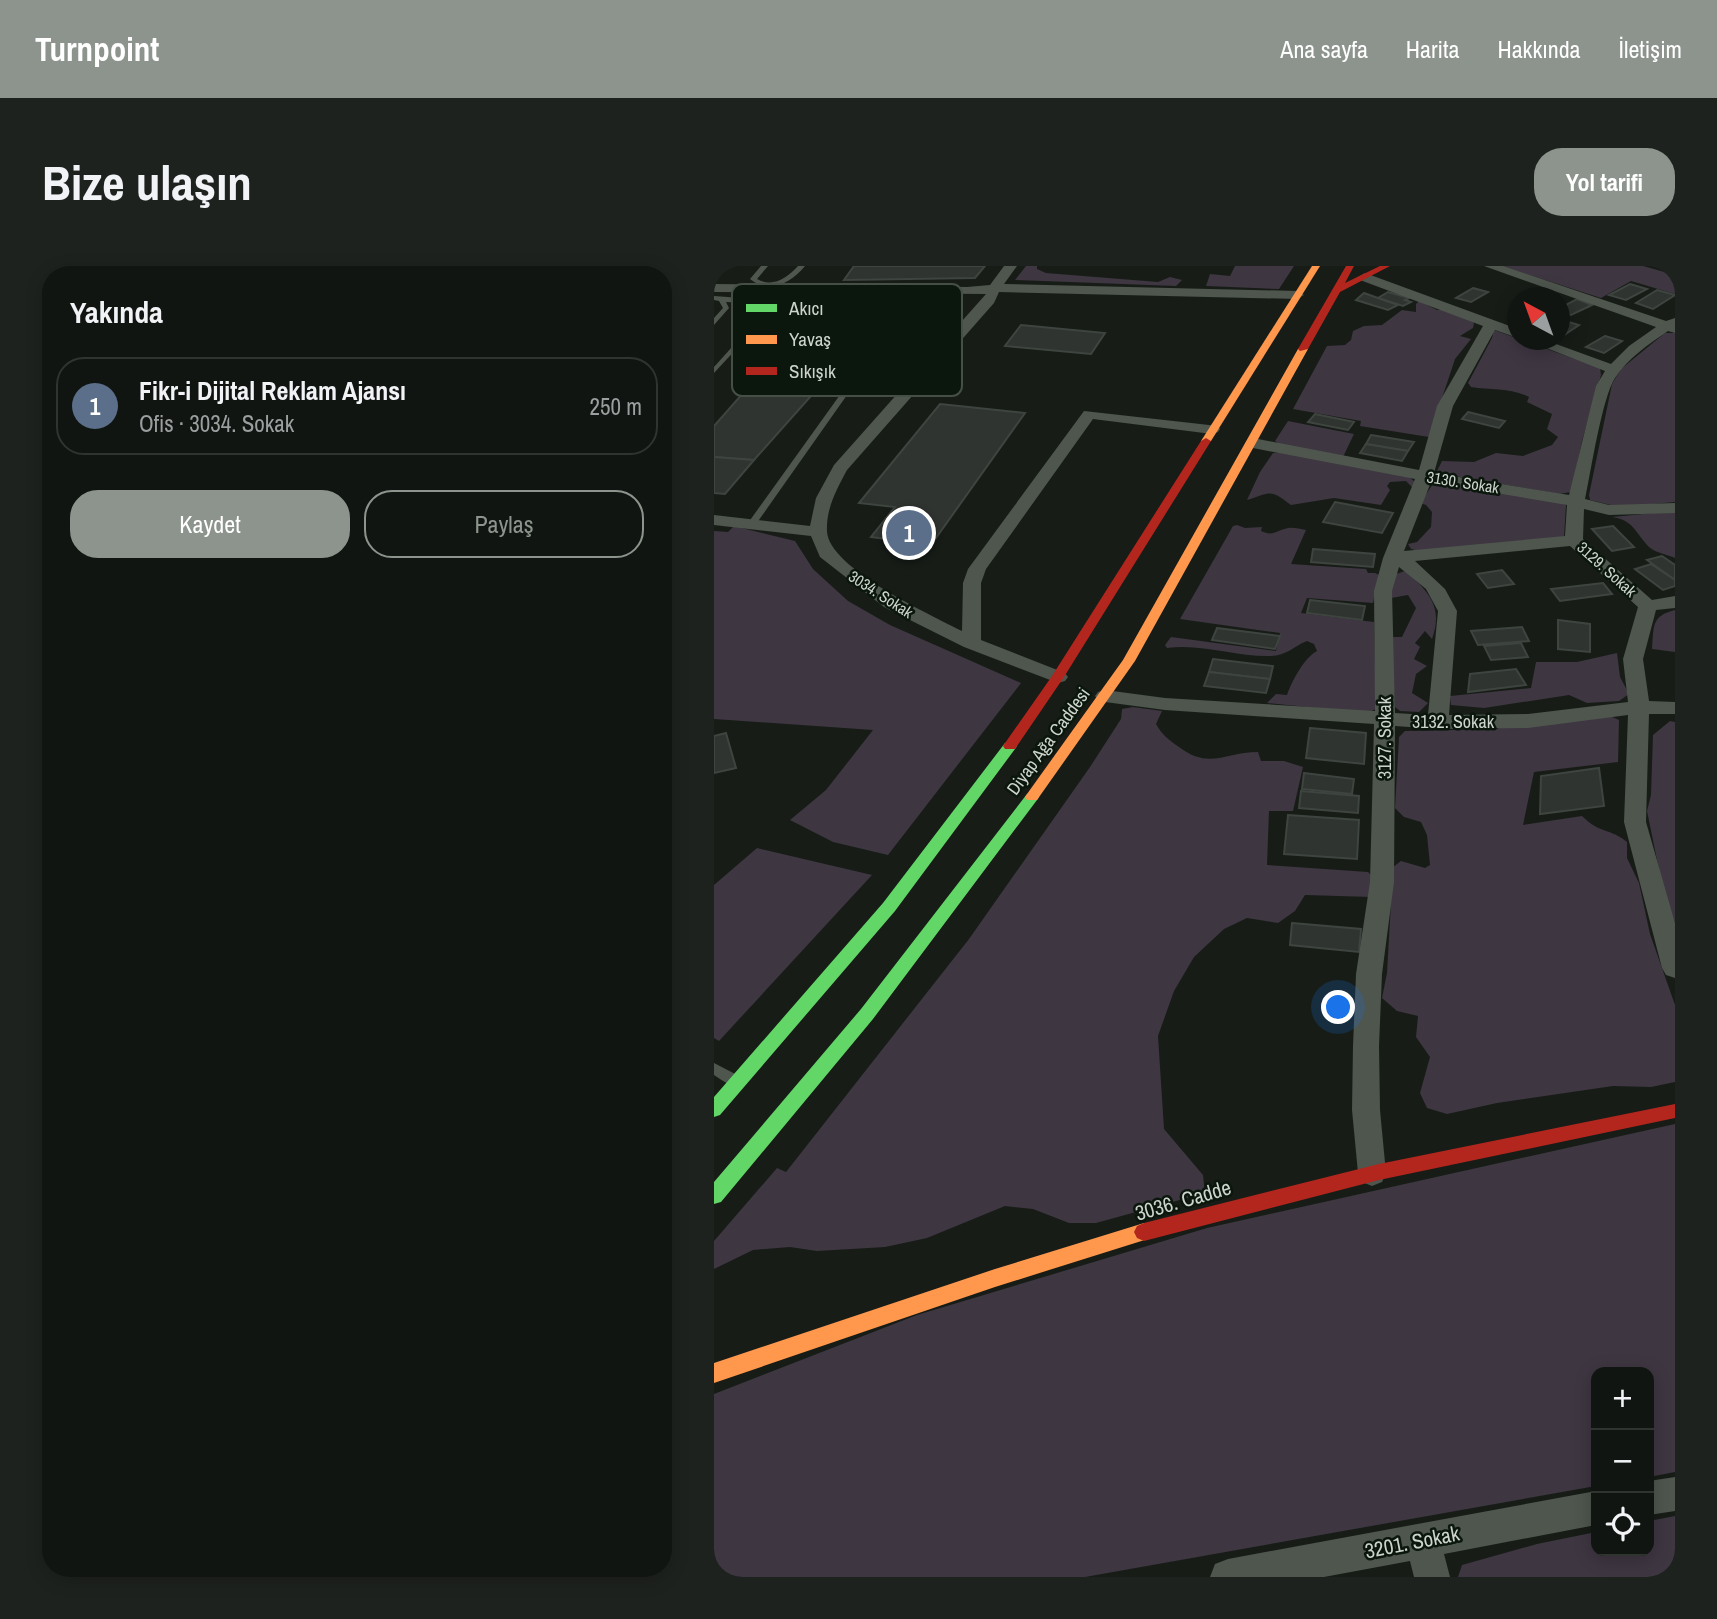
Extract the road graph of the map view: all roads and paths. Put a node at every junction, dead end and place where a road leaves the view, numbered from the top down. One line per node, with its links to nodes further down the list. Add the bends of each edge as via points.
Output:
1 (765, 266): 9 (lane, via 753,279)
2 (802, 266): 10 (lane, via 791,279)
3 (1011, 266): 14 (street)
4 (1315, 266): 16 (main road, Diyap Ağa Caddesi)
5 (1350, 266): 15 (main road, Diyap Ağa Caddesi)
6 (1386, 266): 8 (main road)
7 (1490, 266): 20 (street)
8 (1365, 277): 15 (main road); 19 (street)
9 (766, 284)
10 (775, 284)
11 (714, 288): 12 (street)
12 (732, 288)
13 (962, 289): 14 (street)
14 (994, 289): 16 (street); 21 (street)
15 (1335, 291): 30 (main road, Diyap Ağa Caddesi)
16 (1297, 295): 29 (main road, Diyap Ağa Caddesi)
17 (718, 299): 18 (lane, via 726,305 725,311)
18 (714, 323)
19 (1491, 324): 22 (street); 31 (street, 3127. Sokak, via 1445,406)
20 (1672, 326): 25 (street, 3129. Sokak, via 1651,336)
21 (962, 330)
22 (1507, 330)
23 (1560, 350): 25 (street)
24 (732, 351): 26 (lane)
25 (1612, 369): 32 (street, 3129. Sokak, via 1593,421)
26 (714, 371)
27 (842, 396): 35 (lane)
28 (904, 396): 36 (street, via 840,468 824,498)
29 (1212, 429): 41 (street, via 1089,414 977,569 972,583); 42 (main road, Diyap Ağa Caddesi)
30 (1252, 443): 31 (street, 3130. Sokak); 43 (main road, Diyap Ağa Caddesi)
31 (1425, 477): 32 (street, 3130. Sokak); 38 (street, 3127. Sokak)
32 (1576, 502): 33 (street, 3130. Sokak, via 1620,511); 37 (street, 3129. Sokak)
33 (1675, 508)
34 (714, 520): 35 (street)
35 (751, 524): 36 (street)
36 (818, 532): 41 (street, 3034. Sokak, via 826,553 871,591)
37 (1574, 540): 38 (street); 40 (street, 3129. Sokak)
38 (1396, 558): 46 (street, 3127. Sokak, via 1382,598); 47 (street, via 1434,587 1447,608)
39 (1675, 602): 40 (street)
40 (1648, 606): 44 (street, 3129. Sokak, via 1633,659)
41 (971, 643): 42 (street, 3034. Sokak)
42 (1058, 677): 50 (main road, Diyap Ağa Caddesi, via 889,907)
43 (1105, 696): 46 (street, 3132. Sokak); 54 (main road, Diyap Ağa Caddesi, via 885,993 797,1104)
44 (1639, 707): 45 (street, 3132. Sokak); 47 (street, 3132. Sokak, via 1528,721); 48 (street, 3129. Sokak, via 1635,822)
45 (1675, 708)
46 (1385, 719): 47 (street, 3132. Sokak); 53 (street, 3127. Sokak, via 1382,882 1367,1001 1366,1110)
47 (1438, 722)
48 (1675, 968)
49 (714, 1068): 50 (lane)
50 (739, 1083): 51 (main road, Diyap Ağa Caddesi)
51 (714, 1110)
52 (1675, 1111): 53 (main road, 3036. Cadde)
53 (1372, 1172): 55 (main road, 3036. Cadde, via 1023,1268)
54 (714, 1196)
55 (714, 1373)
56 (1675, 1494): 57 (street)
57 (1654, 1497)
58 (1591, 1509): 59 (street, 3201. Sokak)
59 (1422, 1540): 60 (street, 3201. Sokak); 61 (street)
60 (1228, 1577)
61 (1433, 1577)

